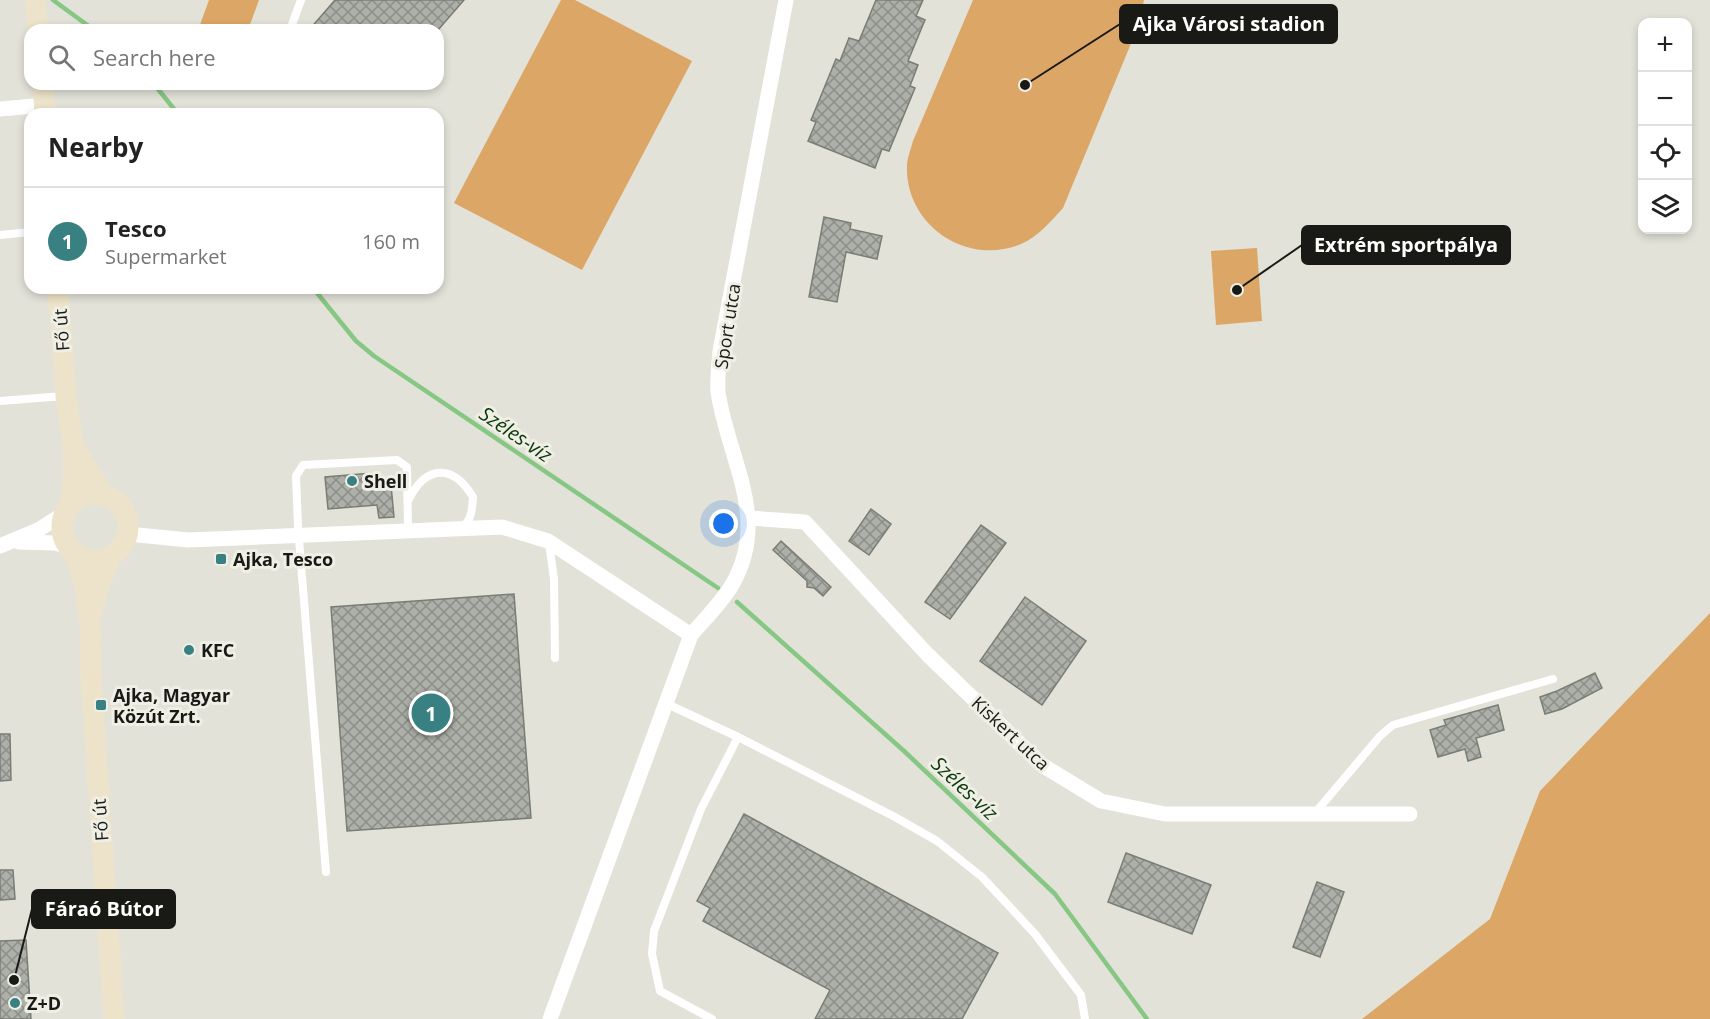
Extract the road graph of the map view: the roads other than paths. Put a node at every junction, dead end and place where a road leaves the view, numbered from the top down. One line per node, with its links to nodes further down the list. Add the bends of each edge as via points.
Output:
1 (36, 0): 4 (main road)
2 (301, 0): 5 (lane)
3 (786, 0): 19 (street, Sport utca, via 720,351 718,390 727,435 746,492)
4 (38, 24)
5 (292, 24)
6 (43, 90): 7 (main road)
7 (45, 108)
8 (0, 109): 9 (street)
9 (24, 110)
10 (24, 233): 11 (lane)
11 (0, 235)
12 (58, 294): 13 (main road, Fő út)
13 (66, 396): 14 (lane); 15 (main road, Fő út)
14 (0, 401)
15 (73, 444): 16 (main road, Fő út); 18 (main road, Fő út)
16 (103, 494): 18 (main road, via 86,495); 22 (main road, via 122,507)
17 (407, 503): 20 (lane, via 420,482 431,475 444,473 459,478 473,497 472,513); 21 (lane); 23 (lane, via 407,467 397,460 303,465 296,476)
18 (68, 509): 25 (street, via 38,530); 26 (main road, via 63,534)
19 (749, 518): 29 (street, Sport utca, via 746,550 732,584); 34 (street, Kiskert utca, via 805,522 927,654 1042,765 1101,801 1165,814)
20 (460, 529): 21 (street); 24 (street, via 502,527)
21 (408, 531): 23 (street)
22 (128, 534): 23 (street, via 188,540); 27 (main road, via 122,547)
23 (298, 536): 36 (lane)
24 (548, 541): 29 (street); 30 (lane, via 554,579)
25 (6, 544): 26 (street, via 55,543)
26 (72, 550): 27 (main road, via 96,560); 28 (main road, Fő út, via 84,582)
27 (111, 556): 28 (main road, Fő út)
28 (90, 621): 37 (main road, Fő út)
29 (691, 635): 32 (street, Sport utca)
30 (555, 658)
31 (1553, 679): 34 (lane, via 1393,726)
32 (665, 704): 33 (lane); 38 (street, Sport utca)
33 (738, 737): 39 (lane, via 701,809 654,931 652,954 660,991); 40 (lane, via 937,841 982,878 1035,934 1081,995)
34 (1314, 814): 35 (street, Kiskert utca)
35 (1410, 814)
36 (326, 872)
37 (114, 1019)
38 (550, 1019)
39 (712, 1019)
40 (1085, 1019)

